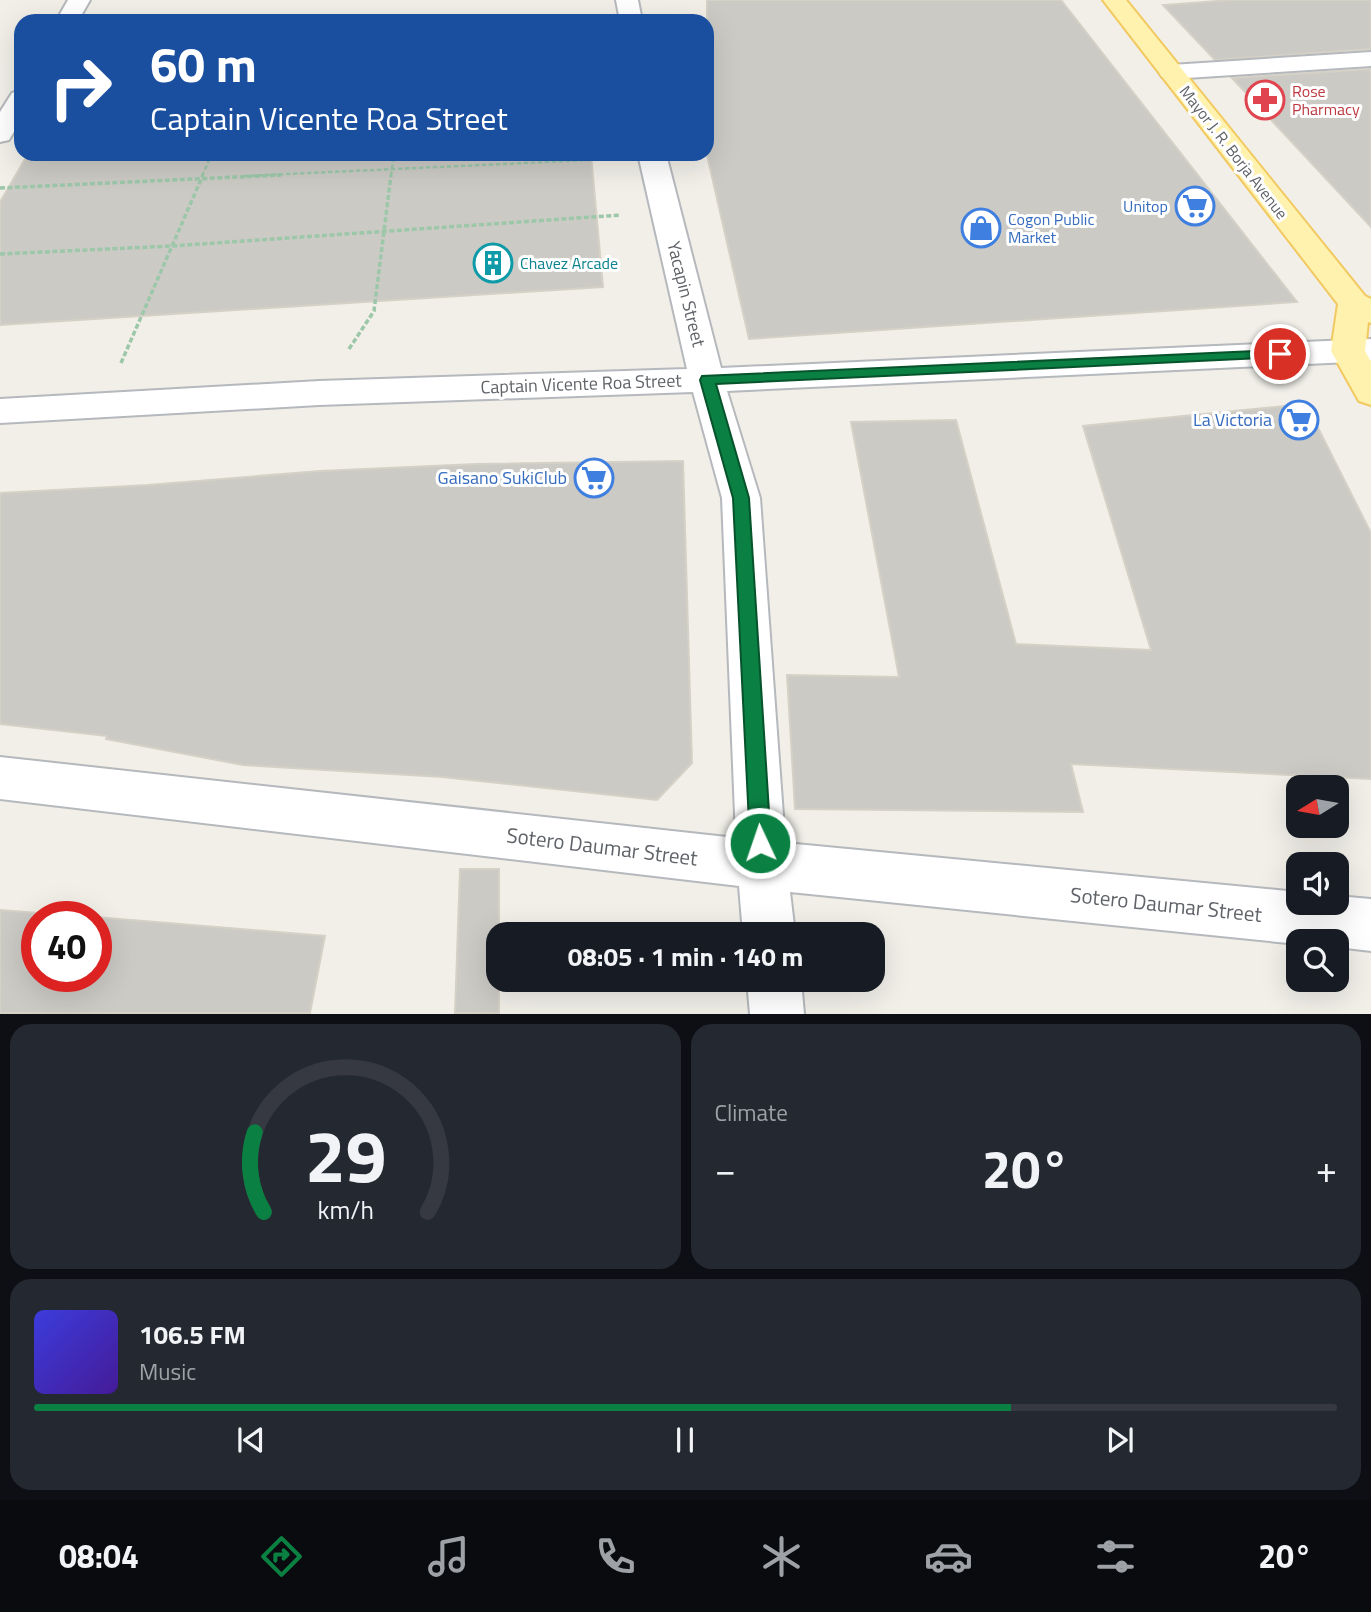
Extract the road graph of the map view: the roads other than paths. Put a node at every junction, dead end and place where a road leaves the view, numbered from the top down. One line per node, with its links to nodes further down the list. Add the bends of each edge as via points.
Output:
1 (1115, 0): 3 (main road, Mayor J. R. Borja Avenue)
2 (1371, 59): 3 (street)
3 (1171, 72): 5 (main road, Mayor J. R. Borja Avenue)
4 (653, 161): 7 (street, Yacapin Street)
5 (1362, 308): 6 (main road, Mayor J. R. Borja Avenue)
6 (1359, 351): 7 (street, Captain Vicente Roa Street); 8 (main road)
7 (708, 380): 9 (street, Captain Vicente Roa Street, via 319,393); 11 (street, Yacapin Street, via 741,498)
8 (1371, 393)
9 (0, 411)
10 (0, 778): 11 (street, Sotero Daumar Street)
11 (762, 865): 12 (street, Yacapin Street); 13 (street, Sotero Daumar Street)
12 (768, 922)
13 (1371, 925)
14 (775, 992): 15 (street)
15 (777, 1013)

